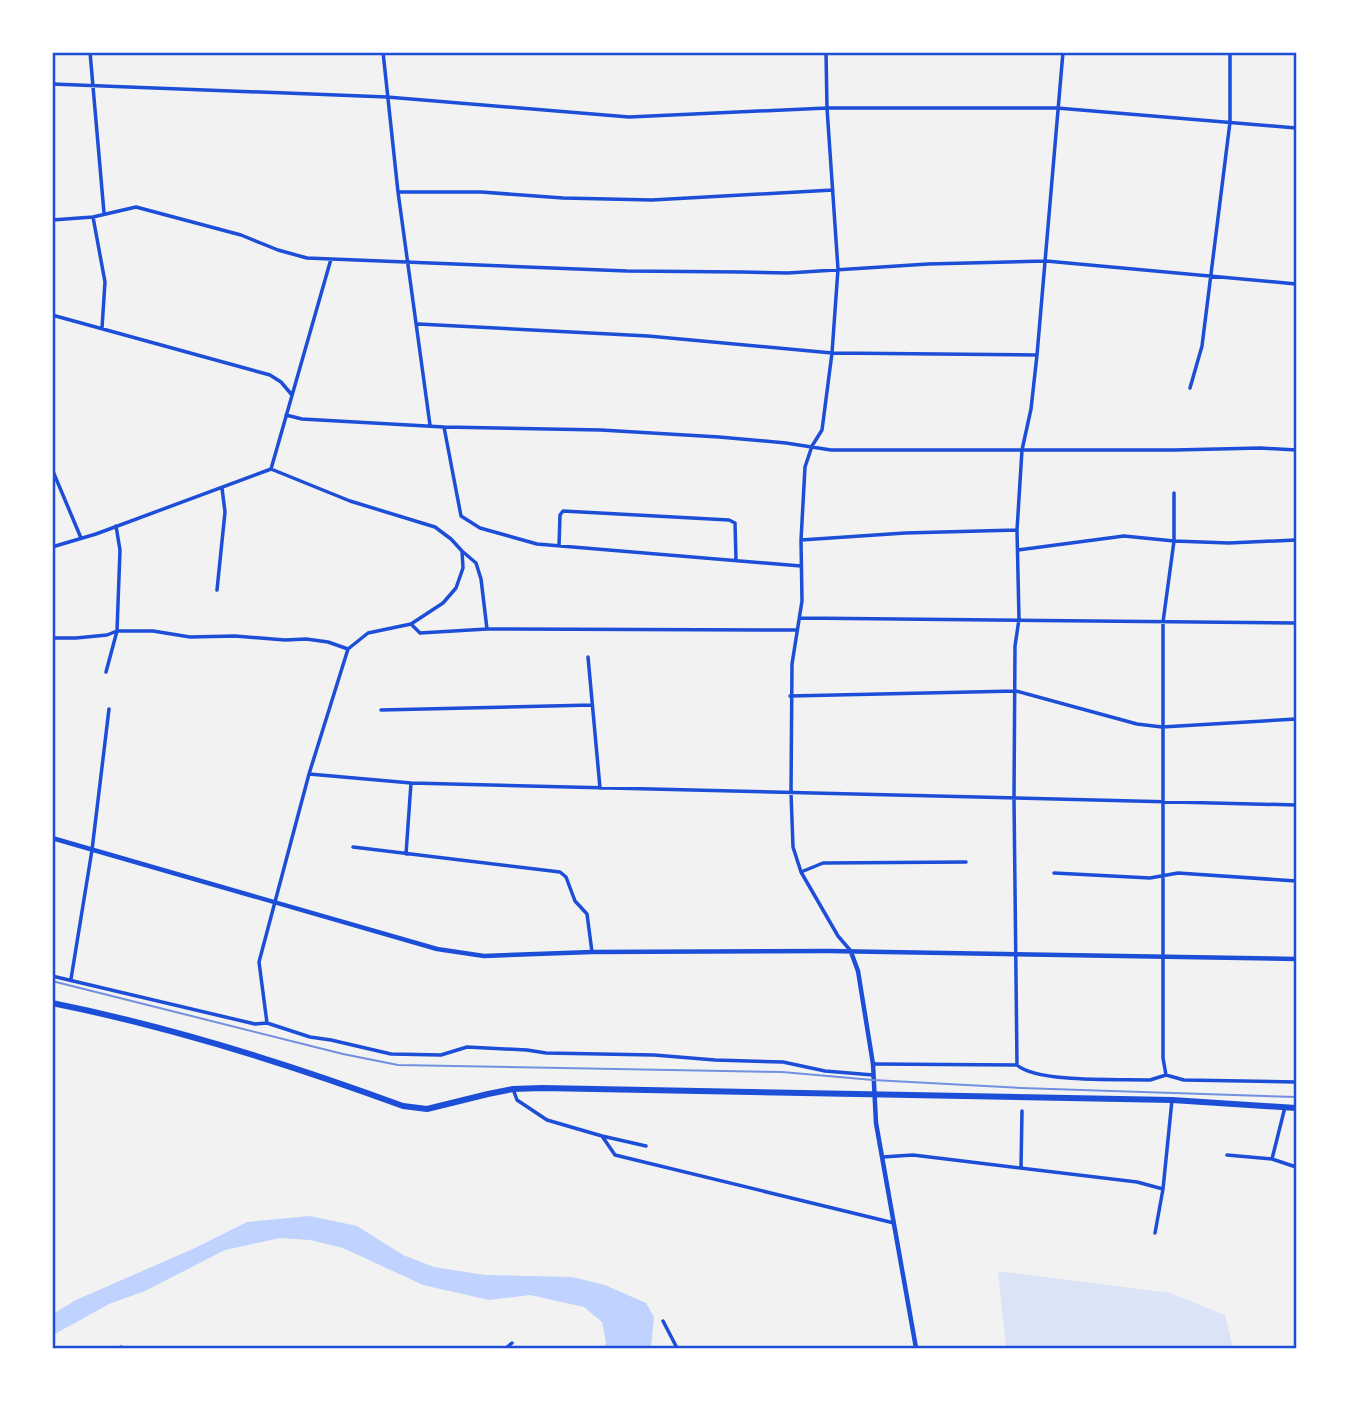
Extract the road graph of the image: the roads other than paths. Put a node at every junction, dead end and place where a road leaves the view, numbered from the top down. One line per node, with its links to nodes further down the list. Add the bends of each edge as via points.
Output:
1 (90, 52): 7 (street)
2 (383, 52): 8 (street)
3 (825, 52): 10 (street)
4 (1063, 52): 9 (street)
5 (1230, 52): 11 (street)
6 (52, 84): 7 (street)
7 (93, 85): 8 (street); 15 (street)
8 (387, 97): 10 (street, via 629,117); 14 (street)
9 (1057, 107): 10 (street); 11 (street); 19 (street)
10 (827, 108): 13 (street)
11 (1230, 122): 12 (street); 22 (street)
12 (1297, 128)
13 (833, 190): 14 (street, via 652,200); 21 (street)
14 (398, 192): 20 (street)
15 (104, 213): 16 (street); 18 (street, via 136,207 241,234 307,258)
16 (93, 217): 17 (street); 26 (street, via 105,282)
17 (52, 220)
18 (331, 260): 20 (street); 30 (street)
19 (1046, 261): 21 (street); 22 (street); 28 (street)
20 (408, 263): 21 (street, via 627,271); 25 (street)
21 (838, 269): 27 (street)
22 (1212, 276): 23 (street); 29 (street, via 1202,346)
23 (1297, 284)
24 (52, 315): 26 (street)
25 (418, 324): 27 (street, via 648,336); 32 (street)
26 (102, 328): 30 (street, via 270,375)
27 (832, 353): 28 (street); 34 (street, via 822,430)
28 (1037, 355): 35 (street)
29 (1190, 388)
30 (292, 395): 31 (street)
31 (286, 415): 32 (street); 38 (street)
32 (430, 426): 33 (street)
33 (444, 427): 34 (street, via 601,430); 48 (street, via 461,516 480,528)
34 (812, 446): 35 (street, via 831,450); 44 (street, via 805,467)
35 (1022, 450): 36 (street); 42 (street)
36 (1297, 450)
37 (52, 469): 43 (street)
38 (271, 469): 39 (street); 50 (street, via 350,501 435,527)
39 (222, 488): 41 (street); 53 (street, via 225,512)
40 (1174, 493): 46 (street)
41 (116, 526): 43 (street); 61 (street, via 120,550)
42 (1017, 530): 44 (street); 49 (street)
43 (82, 537): 47 (street)
44 (801, 540): 52 (street)
45 (1297, 540): 46 (street)
46 (1174, 541): 49 (street, via 1124,536); 56 (street)
47 (52, 547)
48 (559, 547): 51 (street); 51 (street, via 563,511 729,520 736,523)
49 (1018, 550): 55 (street)
50 (462, 551): 58 (street, via 463,568 456,588 443,603); 59 (street, via 476,563)
51 (736, 559): 52 (street)
52 (801, 566): 54 (street)
53 (217, 590)
54 (800, 618): 55 (street); 60 (street)
55 (1019, 619): 56 (street); 66 (street)
56 (1163, 622): 57 (street); 72 (street)
57 (1297, 623)
58 (411, 624): 59 (street, via 419,632); 63 (street, via 368,633)
59 (487, 629): 60 (street)
60 (797, 630): 67 (street)
61 (117, 631): 62 (street); 63 (street, via 306,639); 65 (street)
62 (52, 638)
63 (348, 649): 73 (street)
64 (587, 657): 68 (street)
65 (106, 672)
66 (1016, 691): 67 (street); 72 (street); 77 (street)
67 (790, 696): 76 (street)
68 (592, 705): 70 (street); 75 (street)
69 (109, 709): 82 (street)
70 (381, 710)
71 (1297, 719): 72 (street)
72 (1162, 727): 78 (street)
73 (309, 774): 74 (street); 89 (street)
74 (411, 783): 75 (street); 83 (street)
75 (600, 788): 76 (street)
76 (791, 793): 77 (street); 85 (street, via 793,846)
77 (1014, 799): 78 (street); 92 (street)
78 (1164, 801): 79 (street); 87 (street)
79 (1297, 805)
80 (52, 838): 82 (street)
81 (353, 847): 83 (street)
82 (92, 849): 89 (street); 96 (street)
83 (405, 854): 90 (street, via 560,872 587,914)
84 (966, 862): 85 (street, via 822,863)
85 (801, 872): 91 (street)
86 (1054, 873): 87 (street)
87 (1165, 876): 88 (street); 93 (street)
88 (1297, 881)
89 (274, 901): 90 (street, via 463,954); 98 (street, via 259,962)
90 (592, 952): 91 (street)
91 (851, 952): 92 (street); 99 (street)
92 (1015, 954): 93 (street); 100 (street)
93 (1164, 957): 94 (street); 102 (street)
94 (1297, 959)
95 (52, 976): 96 (street)
96 (71, 979): 98 (street, via 255,1024)
97 (52, 1003): 104 (main road, via 204,1040 415,1109)
98 (267, 1023): 101 (street, via 391,1054 441,1055 467,1047 654,1055 783,1062)
99 (873, 1064): 100 (street); 101 (street)
100 (1017, 1065): 102 (street, via 1041,1076 1150,1080)
101 (873, 1075): 105 (street)
102 (1166, 1075): 103 (street, via 1184,1080)
103 (1297, 1082)
104 (513, 1089): 105 (main road); 110 (street, via 517,1100 547,1120)
105 (874, 1093): 106 (main road); 113 (street)
106 (1172, 1100): 107 (main road); 117 (street)
107 (1285, 1107): 108 (main road); 114 (street)
108 (1297, 1108)
109 (1022, 1111): 115 (street)
110 (602, 1136): 111 (street); 118 (street, via 615,1155)
111 (646, 1146)
112 (1227, 1155): 114 (street)
113 (882, 1157): 115 (street, via 913,1155); 118 (street)
114 (1272, 1159): 116 (street)
115 (1021, 1167): 117 (street)
116 (1297, 1167)
117 (1163, 1189): 119 (street)
118 (895, 1224): 124 (street)
119 (1155, 1233)
120 (663, 1321): 123 (street)
121 (512, 1343): 122 (street)
122 (506, 1349)
123 (677, 1349)
124 (916, 1349)

